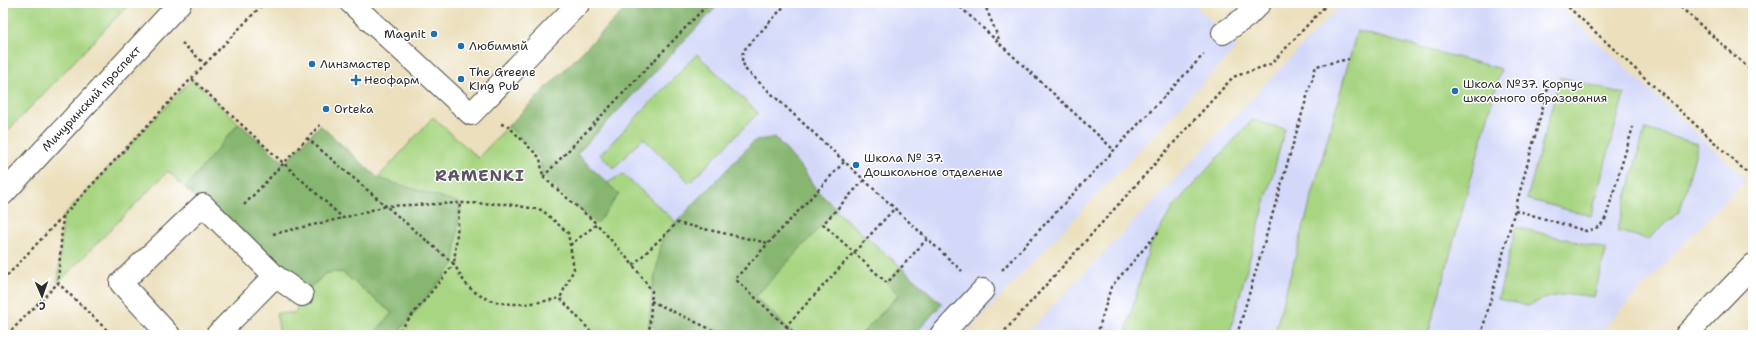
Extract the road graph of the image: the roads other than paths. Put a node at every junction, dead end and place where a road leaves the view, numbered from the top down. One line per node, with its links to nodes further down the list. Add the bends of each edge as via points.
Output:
1 (180, 3): 6 (main road, Мичуринский проспект)
2 (351, 3): 3 (main road, via 471,114)
3 (579, 3)
4 (1260, 3): 5 (main road)
5 (1224, 33)
6 (3, 194)
7 (1753, 265): 14 (main road)
8 (276, 276): 10 (main road); 11 (main road, via 203,205 121,283); 12 (main road)
9 (983, 290): 13 (main road)
10 (302, 295)
11 (169, 335)
12 (217, 335)
13 (941, 335)
14 (1686, 335)

